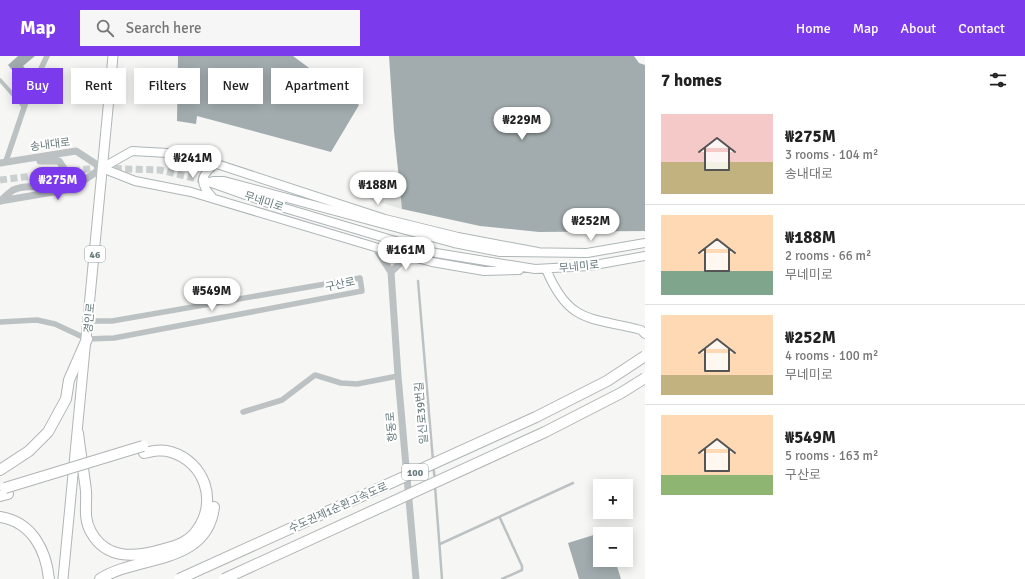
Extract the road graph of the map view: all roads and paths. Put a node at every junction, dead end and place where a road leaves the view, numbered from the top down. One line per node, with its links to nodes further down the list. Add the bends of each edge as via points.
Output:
1 (47, 56): 4 (street)
2 (113, 56): 7 (main road, 경인로 / 46)
3 (0, 80): 4 (street)
4 (24, 107): 5 (street)
5 (2, 162): 7 (street, 송내대로, via 76,151); 9 (street, via 15,164 59,161 65,170 62,179 51,185 13,190)
6 (216, 163): 7 (main road, via 186,154 132,151); 8 (main road, via 205,171 202,183); 12 (main road, via 385,219 458,237)
7 (102, 168): 8 (main road, via 135,181); 9 (street, via 71,189); 19 (main road, 경인로 / 46)
8 (214, 198): 11 (main road)
9 (0, 201)
10 (645, 243): 12 (main road, 무네미로, via 587,253)
11 (375, 247): 13 (main road); 17 (street, 항동로)
12 (538, 252): 15 (main road, 무네미로, via 500,252 454,243 224,181 206,181 270,204 436,253)
13 (408, 256): 15 (main road, via 484,271); 17 (street)
14 (645, 256): 16 (main road, 무네미로, via 589,266)
15 (535, 269): 16 (main road, 무네미로)
16 (546, 269): 21 (main road, via 555,290 567,306 582,316 642,330)
17 (391, 272): 24 (street, 항동로)
18 (418, 281): 34 (lane, 일신로39번길)
19 (89, 321): 22 (main road, 경인로 / 46); 22 (street, 구산로, via 112,321 360,278 362,291 114,338)
20 (0, 322): 22 (street, via 37,320 55,324)
21 (645, 334)
22 (87, 339): 27 (main road, 경인로 / 46); 29 (highway, via 69,380 66,399 48,432 29,451)
23 (645, 356): 38 (highway, 수도권제1순환고속도로 / 100, bridge, via 607,381 536,417)
24 (398, 376): 26 (street, via 357,384 341,383 315,375 282,400); 40 (street, 항동로)
25 (645, 378): 39 (highway, 수도권제1순환고속도로 / 100, bridge, via 545,432)
26 (243, 412)
27 (78, 434): 28 (highway, via 86,492 87,522 91,532 104,547 124,555 148,554 179,545 197,531 207,508 207,492 195,466 184,457 171,452); 36 (main road, 경인로 / 46)
28 (143, 449): 31 (highway, bridge); 37 (highway, via 158,444 172,446 187,452 200,462 209,475 214,491 214,508 210,522 195,543 181,552)
29 (0, 470)
30 (573, 483): 33 (lane)
31 (3, 492)
32 (0, 517): 35 (highway, via 28,530 40,544)
33 (500, 518): 34 (lane); 42 (lane, via 522,566 522,570)
34 (440, 544): 41 (lane, 일신로39번길)
35 (50, 579)
36 (64, 579)
37 (100, 579)
38 (179, 579)
39 (224, 579)
40 (416, 579)
41 (442, 579)
42 (502, 579)

